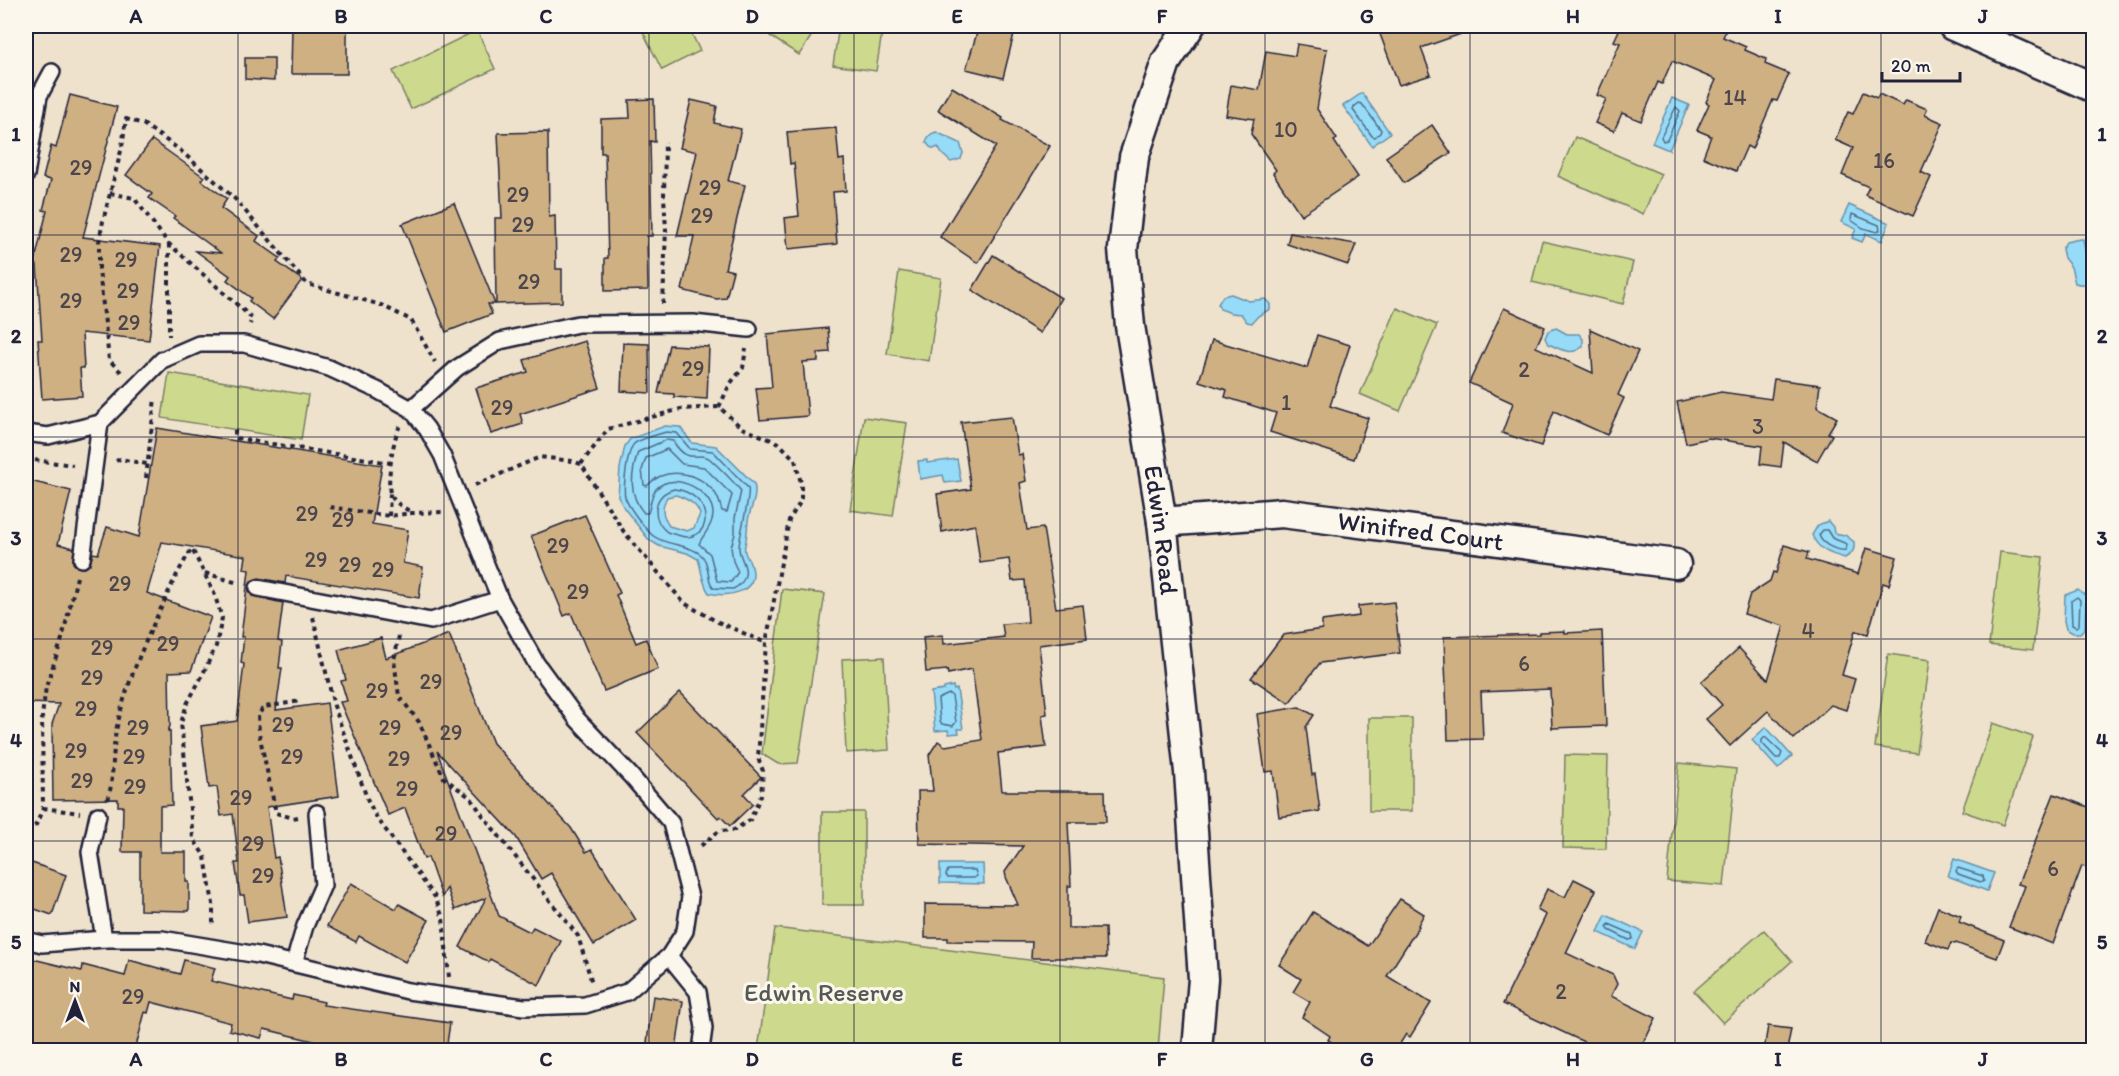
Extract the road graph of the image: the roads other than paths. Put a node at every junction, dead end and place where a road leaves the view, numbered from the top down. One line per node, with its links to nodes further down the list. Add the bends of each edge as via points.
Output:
1 (1190, 26): 10 (street, Edwin Road, via 1166,62 1134,156 1124,249 1130,326)
2 (1953, 26): 4 (street)
3 (51, 72): 5 (lane, via 39,96)
4 (2094, 88)
5 (26, 176)
6 (749, 329): 7 (lane, via 693,323 579,324 500,340 457,368)
7 (411, 409): 8 (lane, via 328,368 244,344 199,344 162,360); 14 (lane, via 442,455)
8 (100, 423): 9 (lane, via 48,436); 11 (lane)
9 (26, 433)
10 (1162, 522): 12 (street, Winifred Court, via 1282,513); 22 (street, Edwin Road, via 1189,772 1203,979)
11 (82, 559)
12 (1676, 564)
13 (258, 588): 14 (lane, via 431,621)
14 (500, 599): 19 (lane, via 536,663 577,719 671,823 690,897 686,930)
15 (317, 813): 20 (lane, via 323,885)
16 (98, 815): 17 (lane, via 90,852)
17 (104, 939): 18 (lane, via 42,944); 20 (lane, via 162,939 211,945)
18 (26, 940)
19 (669, 956): 20 (lane, via 627,992 585,1005 524,1007 408,991); 21 (lane, via 698,992 704,1028)
20 (294, 963)
21 (702, 1050)
22 (1197, 1050)

